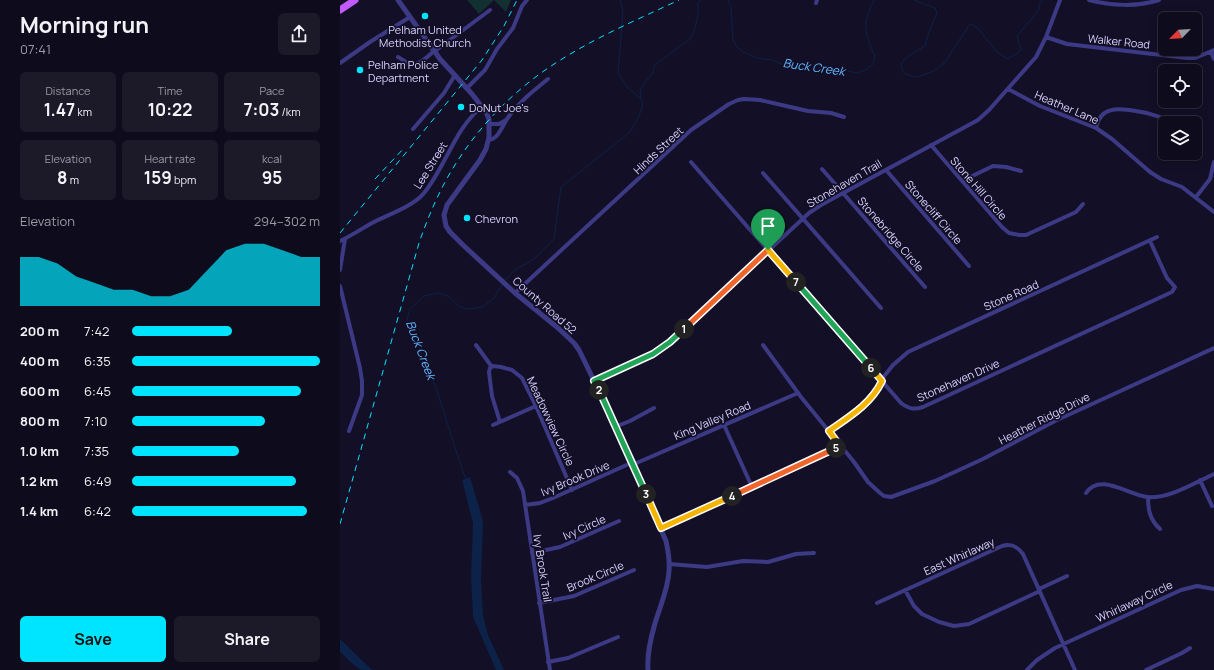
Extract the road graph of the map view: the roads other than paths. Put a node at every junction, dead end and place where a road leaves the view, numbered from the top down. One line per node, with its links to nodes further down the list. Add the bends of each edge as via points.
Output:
1 (355, 0): 7 (main road)
2 (398, 0): 9 (street, County Road 52)
3 (527, 0): 18 (street, via 520,9 513,28 485,70)
4 (1060, 0): 10 (street, Stonehaven Trail)
5 (1090, 0): 6 (street, via 1104,4 1129,5)
6 (1159, 0)
7 (340, 10)
8 (490, 10): 11 (street)
9 (410, 17): 11 (street, County Road 52); 15 (street)
10 (1046, 37): 12 (street, Walker Road, via 1067,44 1187,58 1195,58); 19 (street, Stonehaven Trail, via 1036,58)
11 (434, 51): 13 (street, via 415,64 408,63); 16 (street, County Road 52)
12 (1212, 51): 14 (street)
13 (398, 56)
14 (1214, 59)
15 (340, 63)
16 (455, 75): 18 (street, County Road 52); 26 (street, via 449,87)
17 (548, 79): 23 (street)
18 (467, 88): 20 (street, County Road 52)
19 (1008, 89): 25 (street, Heather Lane, via 1040,106); 28 (street, Stonehaven Trail, via 978,120)
20 (482, 107): 24 (street, County Road 52, via 488,115); 42 (street, Lee Street, via 464,128 421,197)
21 (1158, 116): 25 (street, via 1120,109 1102,115 1097,121)
22 (844, 117): 49 (street, Hinds Street, via 760,100 744,99 734,102 691,130)
23 (507, 119): 24 (street, via 503,123); 27 (street, via 496,137)
24 (490, 124): 27 (street, County Road 52)
25 (1096, 128): 37 (street, Heather Lane, via 1160,179 1182,186)
26 (413, 129)
27 (489, 140): 49 (street, County Road 52, via 480,160 447,205 444,218 450,232)
28 (931, 145): 32 (street, Stonehaven Trail); 35 (street, Stone Hill Circle)
29 (691, 162): 44 (street, Stonehaven Drive)
30 (1214, 162): 37 (street, via 1210,179)
31 (822, 169): 36 (street, Stonebridge Circle)
32 (886, 170): 36 (street, Stonehaven Trail); 45 (street, Stonecliff Circle)
33 (1021, 171): 35 (street, via 994,166)
34 (763, 173): 40 (street)
35 (962, 181): 38 (street, Stone Hill Circle, via 1002,227 1014,234 1026,235 1076,212)
36 (843, 193): 40 (street, Stonehaven Trail); 48 (street, Stonebridge Circle)
37 (1196, 197): 39 (street, Heather Lane)
38 (1083, 204)
39 (1214, 212)
40 (803, 219): 44 (street, Stonehaven Trail); 50 (street)
41 (1157, 237): 43 (street, Stone Road)
42 (342, 240): 46 (street)
43 (1150, 241): 56 (street, Stone Road, via 908,352 893,365); 56 (street, Stonehaven Drive, via 1167,278 1175,287 1172,292 920,408 906,407)
44 (768, 250): 55 (street, Stonehaven Trail, via 663,348); 56 (street, Stonehaven Drive)
45 (970, 266)
46 (340, 270)
47 (340, 286): 64 (street, via 362,381 362,395)
48 (925, 287)
49 (516, 293): 55 (street, County Road 52, via 574,343)
50 (881, 308)
51 (476, 345): 54 (street)
52 (763, 345): 57 (street)
53 (1214, 348): 66 (street, Heather Ridge Drive, via 1055,421 996,453 935,481 891,497 884,496 868,482)
54 (492, 367): 58 (street, Meadowview Circle, via 507,368 517,373); 60 (street, via 488,372)
55 (594, 381): 63 (street, County Road 52)
56 (882, 381): 65 (street, Stone Road, via 862,407)
57 (798, 393): 62 (street, King Valley Road); 65 (street)
58 (536, 406): 60 (street); 72 (street, Meadowview Circle)
59 (654, 408): 63 (street)
60 (500, 422): 61 (street)
61 (493, 425)
62 (724, 425): 67 (street, King Valley Road); 71 (street)
63 (615, 427): 67 (street, County Road 52)
64 (349, 431)
65 (829, 431): 66 (street)
66 (840, 446): 71 (street)
67 (632, 464): 72 (street, Ivy Brook Drive); 78 (street, County Road 52)
68 (510, 472): 75 (street, Ivy Brook Trail, via 516,476 520,484)
69 (1214, 474): 70 (street)
70 (1200, 480): 74 (street, via 1164,496); 76 (street)
71 (752, 487): 78 (street)
72 (572, 490): 75 (street, Ivy Brook Drive)
73 (1086, 493): 74 (street, via 1092,486 1100,484)
74 (1148, 497): 79 (street, via 1150,517)
75 (525, 506): 80 (street, Ivy Brook Trail)
76 (1212, 506)
77 (619, 522): 80 (street, Ivy Circle, via 557,549)
78 (661, 528): 82 (street, County Road 52, via 666,541)
79 (1160, 529)
80 (532, 553): 88 (street, Ivy Brook Trail)
81 (814, 553): 82 (street, via 796,554 768,562 743,561 707,567)
82 (669, 564): 95 (street, County Road 52, via 665,596 649,646)
83 (634, 570): 88 (street, Brook Circle, via 574,596)
84 (1067, 576): 87 (street)
85 (1214, 589): 91 (street, Whirlaway Circle, via 1198,586 1185,588)
86 (905, 590): 87 (street, via 922,614 954,626 969,624); 87 (street, East Whirlaway, via 1008,545 1017,548 1023,554); 89 (street, East Whirlaway)
87 (1040, 590): 91 (street, East Whirlaway)
88 (539, 603): 93 (street, Ivy Brook Trail)
89 (877, 603)
90 (618, 637): 93 (street, via 568,658)
91 (1064, 644): 96 (street, Whirlaway Circle, via 1043,654); 97 (street)
92 (1190, 648): 98 (street)
93 (548, 662): 94 (street, Ivy Brook Trail)
94 (550, 670)
95 (648, 670)
96 (1027, 670)
97 (1075, 670)
98 (1146, 670)

